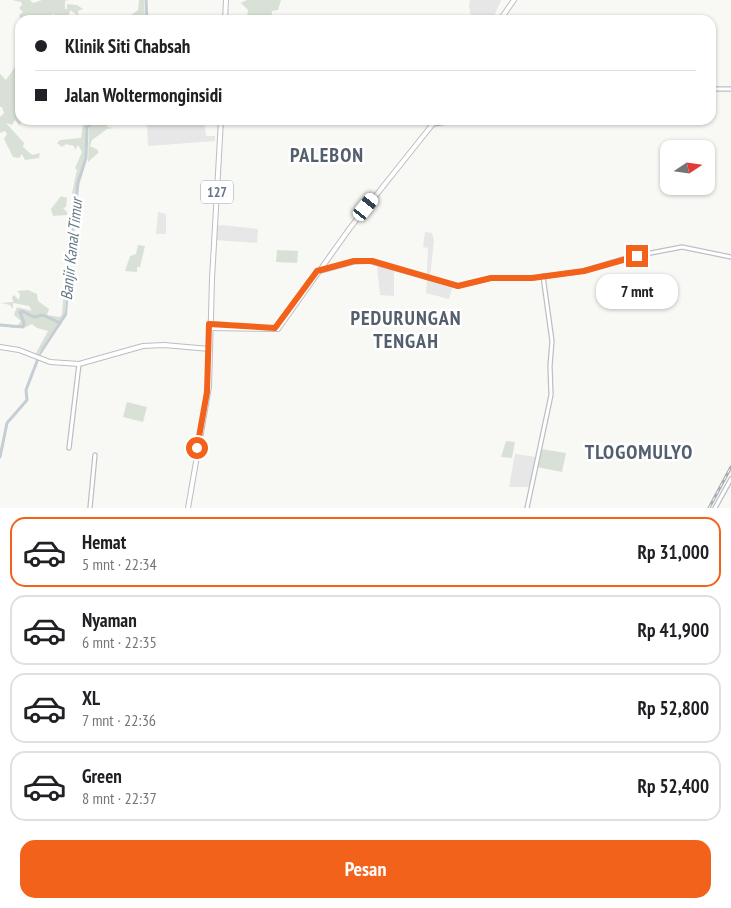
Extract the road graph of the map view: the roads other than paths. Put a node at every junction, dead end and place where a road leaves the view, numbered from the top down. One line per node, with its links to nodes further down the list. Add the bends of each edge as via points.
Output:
1 (227, 0): 3 (main road)
2 (515, 0): 4 (main road)
3 (226, 15)
4 (505, 15)
5 (716, 89): 6 (main road)
6 (731, 89)
7 (220, 125): 16 (main road, 127)
8 (431, 125): 9 (main road)
9 (379, 191): 11 (main road); 13 (main road)
10 (731, 257): 14 (main road, via 682,248)
11 (326, 262): 12 (main road); 13 (main road)
12 (331, 267): 13 (main road); 15 (main road, via 354,261 372,261 458,286 491,278)
13 (318, 272): 15 (main road, via 369,262 454,287 494,279); 16 (main road, via 278,329)
14 (543, 277): 15 (main road); 25 (main road, via 552,341 551,395)
15 (532, 279)
16 (210, 326): 18 (main road, 127)
17 (0, 347): 19 (main road, via 50,362)
18 (209, 349): 19 (main road, via 164,345 141,347); 24 (main road, 127, via 209,390)
19 (79, 364): 20 (main road)
20 (69, 448)
21 (95, 455): 23 (main road)
22 (731, 479): 26 (main road)
23 (90, 508)
24 (187, 508)
25 (527, 508)
26 (715, 508)

